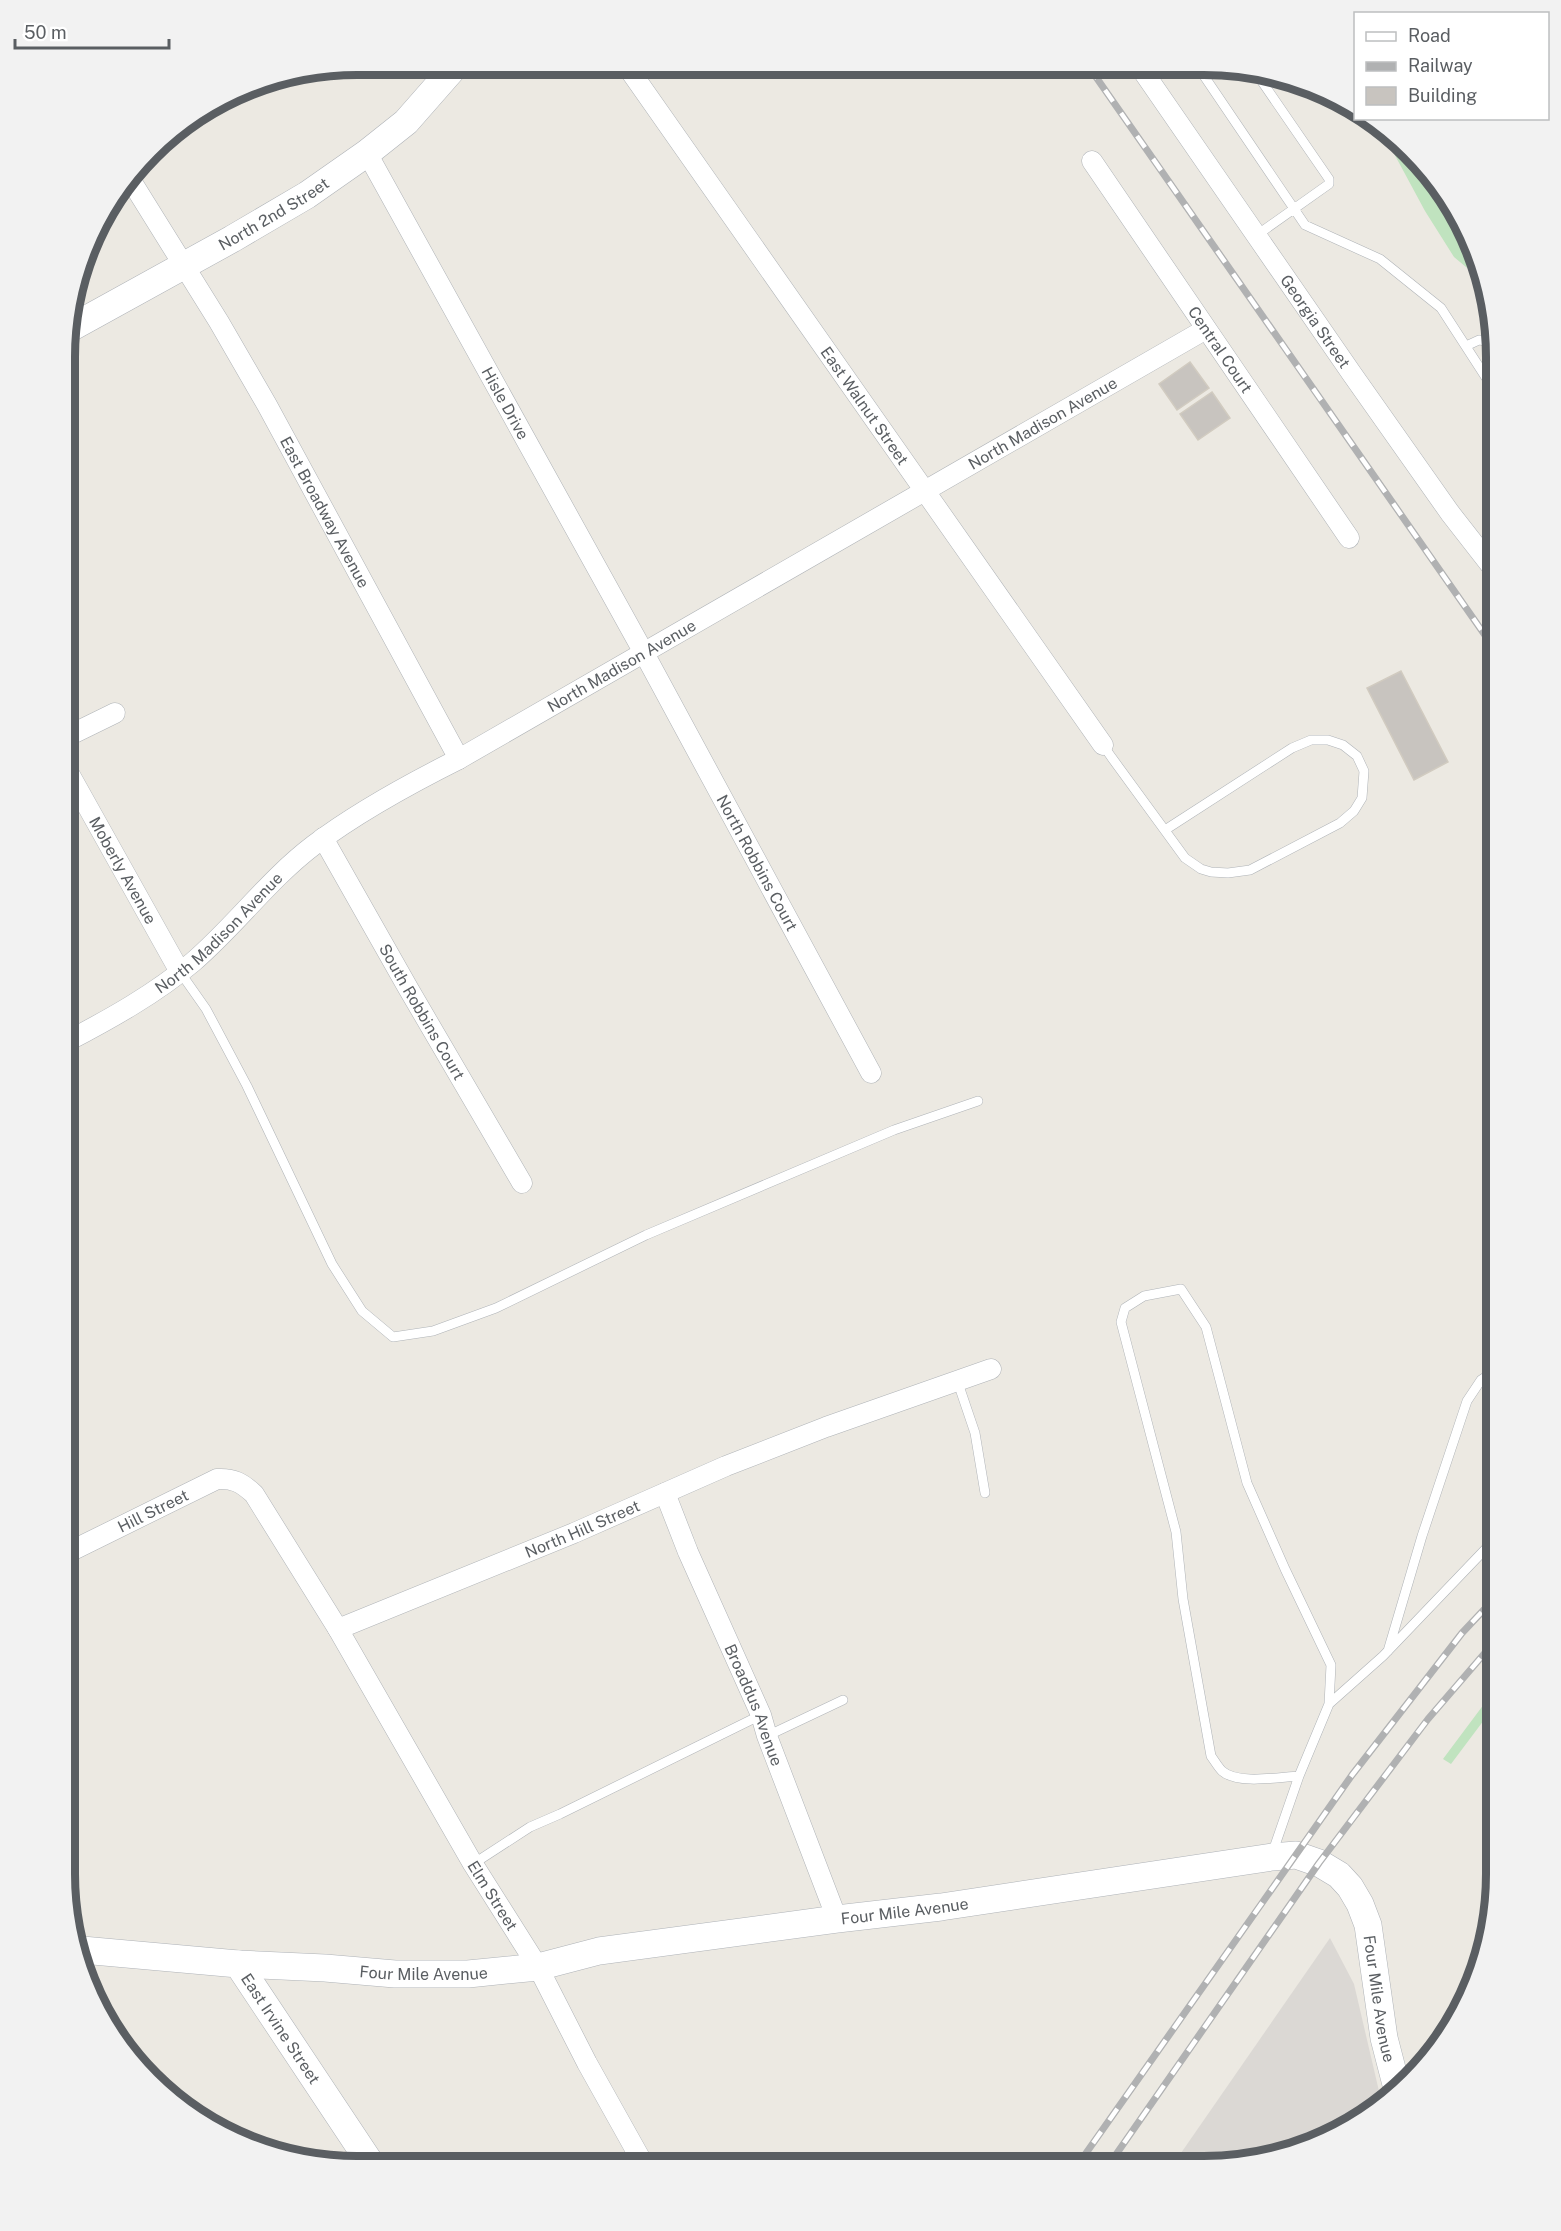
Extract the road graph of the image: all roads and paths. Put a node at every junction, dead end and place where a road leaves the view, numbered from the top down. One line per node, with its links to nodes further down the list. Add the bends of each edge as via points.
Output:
1 (447, 75): 6 (street, North 2nd Street, via 406,122)
2 (633, 75): 17 (street, East Walnut Street)
3 (1146, 75): 10 (street, Georgia Street)
4 (1203, 75): 9 (lane)
5 (1261, 81): 9 (lane, via 1329,179 1329,184)
6 (367, 153): 11 (street, North 2nd Street, via 307,195); 20 (street, Hisle Drive)
7 (1092, 161): 13 (street, Central Court)
8 (133, 185): 11 (street, East Broadway Avenue)
9 (1293, 209): 10 (lane); 15 (lane, via 1305,225 1389,266 1441,308)
10 (1257, 235): 19 (street, Georgia Street)
11 (184, 266): 12 (street, North 2nd Street); 24 (street, East Broadway Avenue, via 267,405)
12 (77, 325)
13 (1206, 329): 17 (street, North Madison Avenue); 18 (street, Central Court)
14 (1485, 341): 15 (lane)
15 (1466, 346): 16 (lane)
16 (1486, 376)
17 (925, 491): 20 (street, North Madison Avenue); 23 (street, East Walnut Street)
18 (1349, 538)
19 (1486, 559)
20 (644, 653): 24 (street, North Madison Avenue); 30 (street, North Robbins Court)
21 (115, 712): 22 (street)
22 (75, 732)
23 (1103, 745): 26 (lane)
24 (459, 759): 27 (street, North Madison Avenue, via 370,807)
25 (75, 784): 28 (street, Moberly Avenue)
26 (1165, 830): 26 (lane, via 1185,858 1201,869 1228,873 1250,870 1340,823 1354,811 1362,798 1364,771 1357,756 1344,745 1311,740 1292,748)
27 (323, 838): 28 (street, North Madison Avenue); 32 (street, South Robbins Court)
28 (180, 972): 29 (street, North Madison Avenue); 31 (lane, via 206,1009 247,1086 332,1264 362,1311 393,1337 433,1331 496,1308 646,1234 894,1130)
29 (75, 1037)
30 (871, 1073)
31 (978, 1101)
32 (522, 1183)
33 (991, 1369): 35 (street, North Hill Street)
34 (1486, 1376): 41 (lane, via 1467,1401)
35 (957, 1380): 36 (street, North Hill Street, via 815,1431); 37 (lane, via 975,1433)
36 (665, 1493): 40 (street, North Hill Street); 44 (street, Broaddus Avenue)
37 (985, 1493)
38 (1486, 1548): 41 (lane)
39 (75, 1549): 40 (street, Hill Street, via 202,1485 230,1478 254,1494)
40 (338, 1629): 48 (street, Elm Street)
41 (1388, 1651): 43 (lane)
42 (843, 1700): 45 (lane)
43 (1329, 1704): 46 (lane); 46 (lane, via 1331,1665 1247,1483 1206,1327 1181,1289 1144,1296 1125,1308 1121,1322 1176,1532 1183,1599 1211,1756 1223,1772 1238,1778)
44 (760, 1715): 45 (street, Broaddus Avenue); 48 (lane, via 530,1827)
45 (767, 1736): 49 (street, Broaddus Avenue)
46 (1299, 1776): 47 (lane)
47 (1272, 1857): 49 (street, Four Mile Avenue); 53 (street, Four Mile Avenue, via 1296,1855 1319,1863 1339,1875 1360,1904 1368,1925 1384,2037)
48 (473, 1864): 52 (street, Elm Street)
49 (837, 1919): 52 (street, Four Mile Avenue, via 599,1951)
50 (86, 1950): 51 (street, East Irvine Street)
51 (238, 1964): 52 (street, Four Mile Avenue, via 395,1974 468,1974); 54 (street, East Irvine Street)
52 (538, 1967): 55 (street, Elm Street)
53 (1395, 2081)
54 (366, 2156)
55 (639, 2156)

